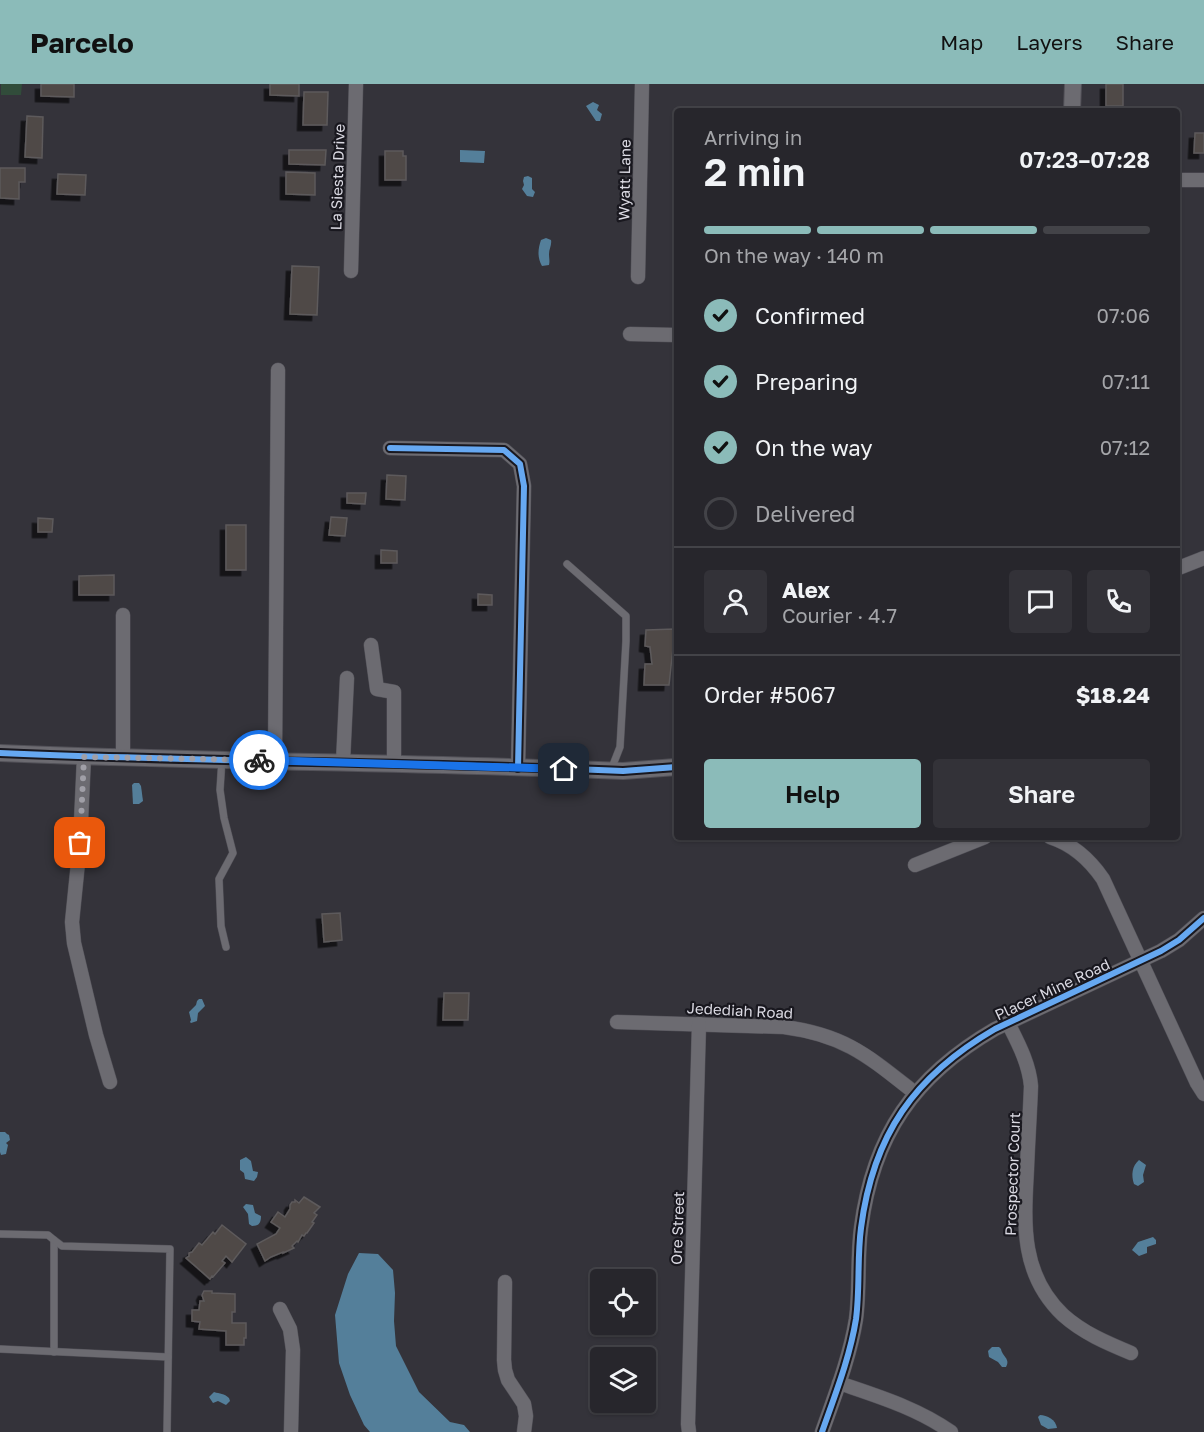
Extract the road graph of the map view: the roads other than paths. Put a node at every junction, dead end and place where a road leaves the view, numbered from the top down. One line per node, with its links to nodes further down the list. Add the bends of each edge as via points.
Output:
1 (356, 84): 7 (street, La Siesta Drive)
2 (642, 84): 8 (street, Wyatt Lane)
3 (1073, 84): 4 (street)
4 (1072, 108)
5 (1180, 180): 6 (street)
6 (1204, 180)
7 (351, 271)
8 (638, 277)
9 (630, 334): 10 (street)
10 (674, 335)
11 (278, 370): 23 (street)
12 (390, 448): 27 (street, via 504,450 520,464 524,486)
13 (1204, 558): 15 (street)
14 (567, 564): 28 (lane, via 626,616 620,747)
15 (1180, 567)
16 (123, 615): 21 (street)
17 (371, 645): 25 (street, via 377,689 394,692)
18 (346, 678): 24 (street)
19 (0, 753): 20 (street)
20 (84, 757): 21 (street); 38 (street, via 72,922)
21 (123, 757): 22 (street)
22 (222, 759): 23 (street); 33 (lane, via 220,790 233,853 219,879)
23 (275, 760): 24 (street)
24 (343, 762): 25 (street)
25 (394, 764): 27 (street)
26 (674, 767): 28 (street)
27 (518, 768): 28 (street)
28 (611, 770)
29 (978, 840): 31 (street)
30 (1057, 840): 34 (street, via 1083,855 1097,870)
31 (915, 865)
32 (1204, 918): 34 (street, Placer Mine Road, via 1179,940)
33 (226, 947)
34 (1141, 961): 36 (street, Placer Mine Road); 40 (street)
35 (617, 1022): 37 (street, Jedediah Road)
36 (1008, 1023): 39 (street, Placer Mine Road, via 951,1057); 47 (street, Prospector Court, via 1030,1075 1024,1214 1033,1268 1062,1313 1095,1337)
37 (699, 1024): 39 (street, Jedediah Road, via 784,1027 828,1035 869,1056); 53 (street, Ore Street)
38 (110, 1082)
39 (915, 1094): 49 (street, Placer Mine Road, via 883,1144 866,1192 856,1319)
40 (1204, 1094)
41 (0, 1234): 42 (lane, via 48,1235)
42 (54, 1240): 46 (lane); 48 (lane, via 62,1246 170,1249)
43 (505, 1282): 52 (street, via 505,1370 524,1404)
44 (280, 1309): 51 (street, via 290,1329 293,1350)
45 (0, 1349): 46 (lane)
46 (54, 1352): 48 (lane)
47 (1131, 1353)
48 (168, 1357): 50 (lane)
49 (838, 1383): 54 (street, Placer Mine Road); 55 (street, via 897,1403)
50 (167, 1432)
51 (291, 1432)
52 (524, 1432)
53 (689, 1432)
54 (822, 1432)
55 (951, 1432)

